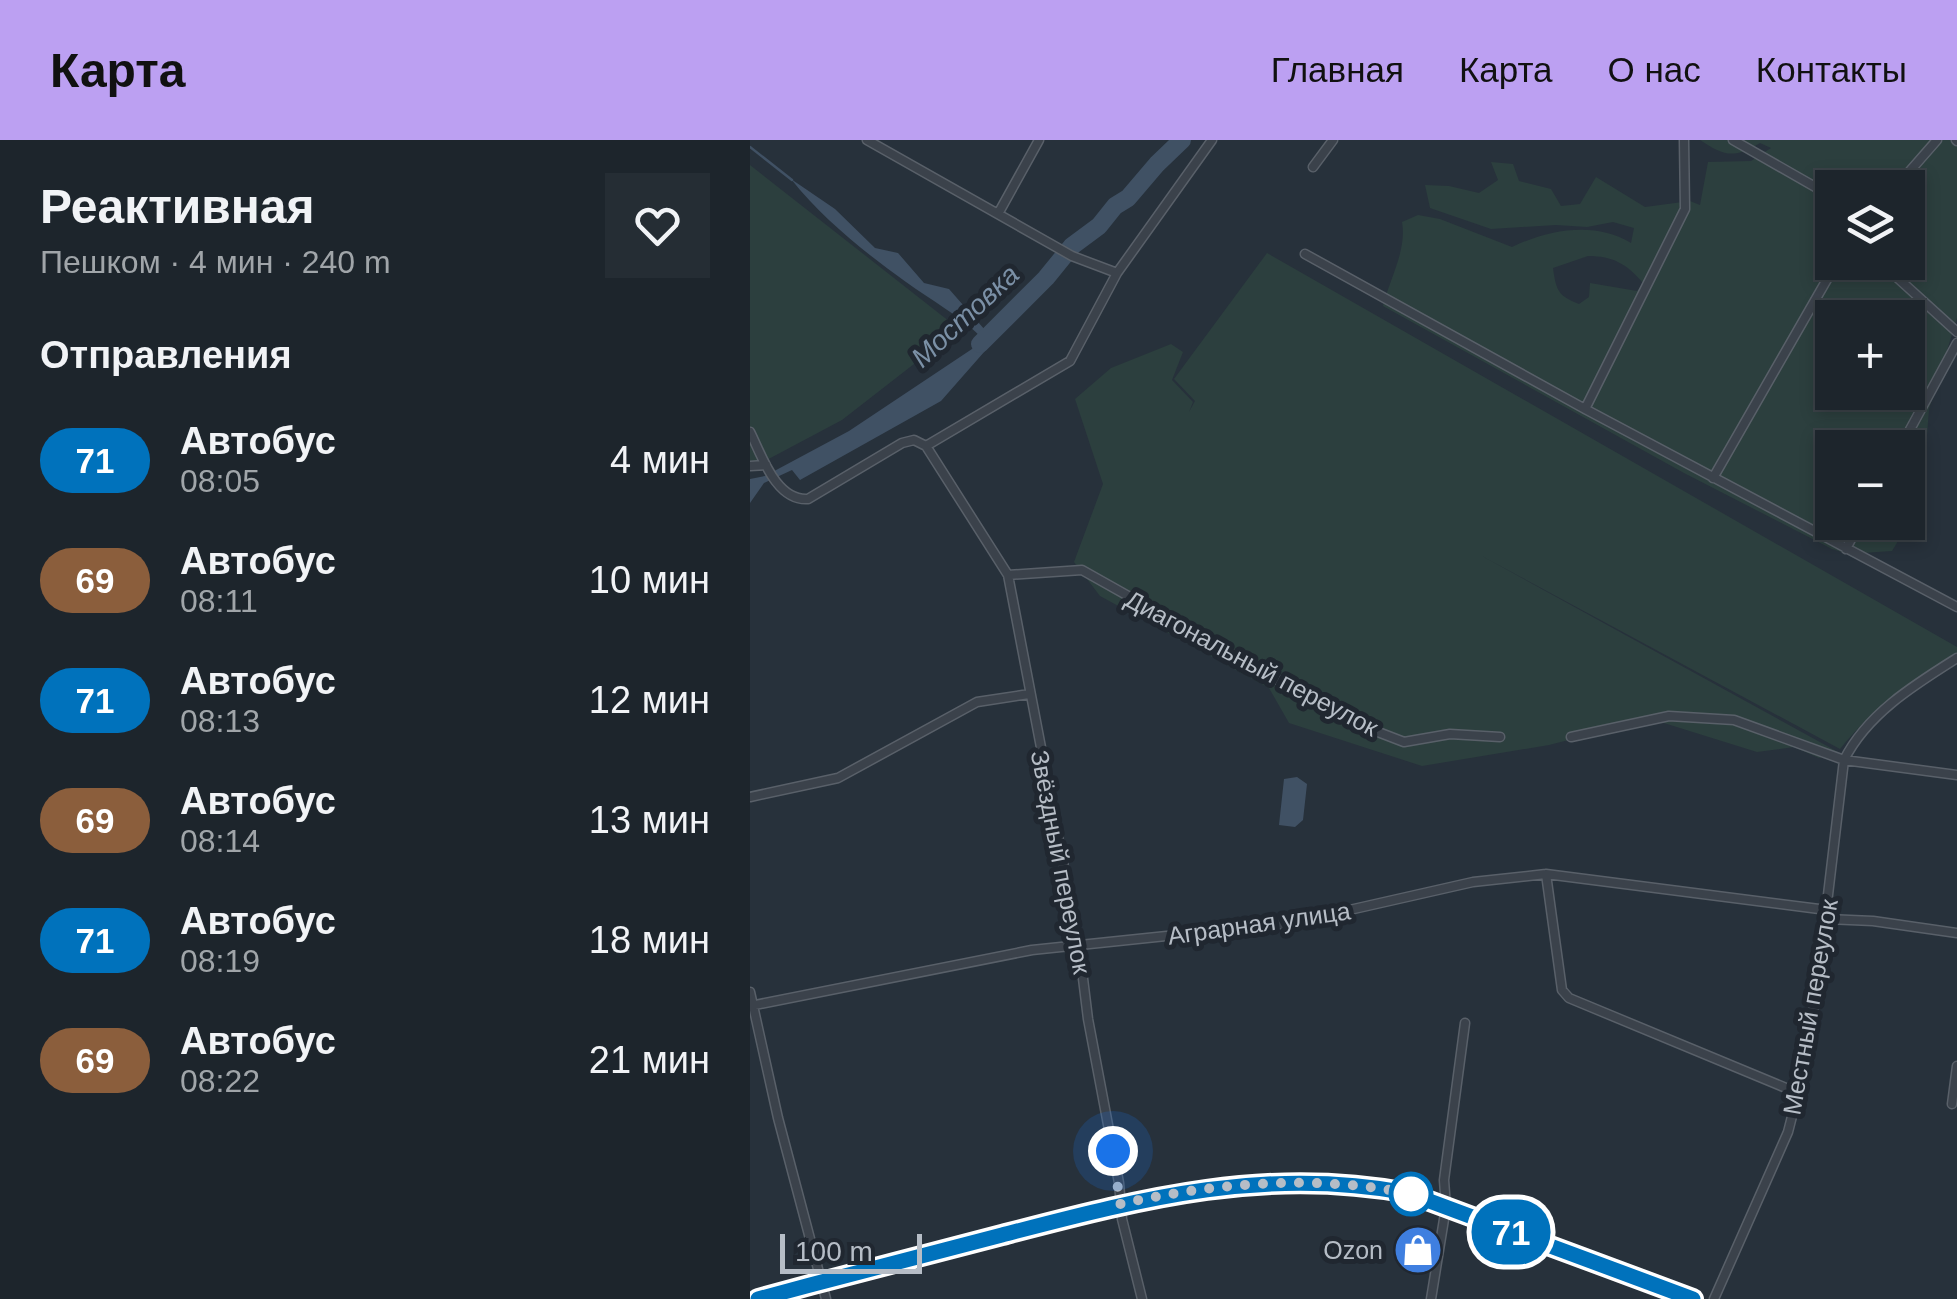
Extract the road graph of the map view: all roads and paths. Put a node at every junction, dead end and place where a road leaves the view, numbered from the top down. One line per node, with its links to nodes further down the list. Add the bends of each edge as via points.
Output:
1 (868, 140): 11 (street)
2 (1038, 140): 11 (street)
3 (1212, 140): 13 (street)
4 (1334, 140): 8 (street)
5 (1684, 140): 18 (street, via 1685,210)
6 (1733, 140): 10 (street)
7 (1937, 140): 9 (street)
8 (1313, 167)
9 (1911, 170)
10 (1815, 187)
11 (998, 214): 13 (street)
12 (1305, 254): 18 (street)
13 (1117, 274): 21 (street, via 1070,361)
14 (1827, 280): 24 (street)
15 (1900, 280): 16 (street)
16 (1957, 332)
17 (1957, 343): 19 (street)
18 (1585, 409): 24 (street)
19 (1910, 430)
20 (750, 432): 23 (street)
21 (926, 446): 23 (street, via 902,442 808,499 787,495); 27 (street, Звёздный переулок)
22 (750, 466): 23 (street)
23 (768, 467)
24 (1713, 478): 26 (street)
25 (1851, 540): 26 (street)
26 (1846, 549): 28 (street)
27 (1008, 575): 30 (street, Звёздный переулок); 31 (street, Диагональный переулок, via 1082,570 1352,722 1404,742 1450,734)
28 (1957, 606)
29 (1957, 658): 33 (street, via 1872,722)
30 (1029, 694): 35 (street, via 977,702 838,778); 39 (street, Звёздный переулок)
31 (1500, 737)
32 (1571, 737): 33 (street, via 1669,716 1734,720)
33 (1844, 760): 34 (street); 37 (street, Местный переулок)
34 (1957, 775)
35 (750, 797)
36 (1546, 874): 37 (street, Аграрная улица); 39 (street, Аграрная улица, via 1473,882 1292,923); 44 (street, via 1562,990 1569,998)
37 (1827, 914): 38 (street, Аграрная улица); 44 (street, Местный переулок)
38 (1957, 934)
39 (1079, 946): 41 (street, Аграрная улица); 46 (street, Звёздный переулок)
40 (750, 992): 41 (street)
41 (751, 1006): 48 (street)
42 (1465, 1023): 47 (street)
43 (1957, 1066): 45 (street)
44 (1798, 1093): 54 (street, Местный переулок, via 1788,1132)
45 (1952, 1104)
46 (1120, 1204): 47 (main road, via 1214,1186 1312,1183 1408,1193); 48 (main road); 51 (street, Звёздный переулок)
47 (1446, 1207): 52 (street); 53 (main road)
48 (822, 1282): 49 (main road); 50 (street)
49 (758, 1299)
50 (826, 1299)
51 (1142, 1299)
52 (1432, 1299)
53 (1693, 1299)
54 (1714, 1299)

